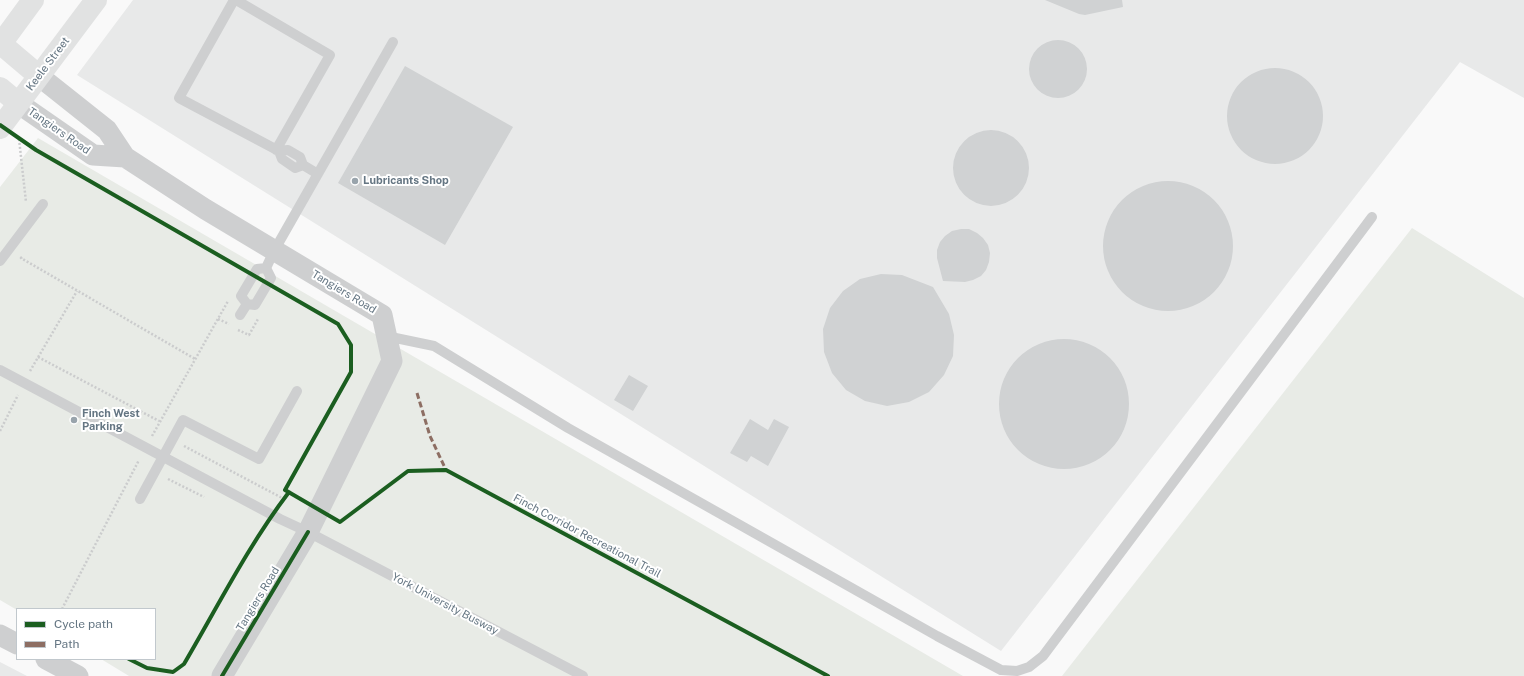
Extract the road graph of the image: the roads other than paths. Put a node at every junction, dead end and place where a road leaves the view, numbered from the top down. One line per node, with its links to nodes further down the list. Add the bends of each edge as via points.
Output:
1 (33, 0): 5 (main road)
2 (96, 0): 6 (main road, Keele Street)
3 (235, 0): 10 (lane, via 330,55); 10 (lane, via 179,98)
4 (393, 42): 12 (lane)
5 (0, 44): 6 (main road)
6 (38, 76): 8 (main road, Keele Street); 11 (street, Tangiers Road, via 107,130)
7 (0, 88): 8 (main road)
8 (18, 103): 9 (main road, Keele Street); 11 (street, Tangiers Road, via 92,155)
9 (1, 127)
10 (277, 151): 12 (lane, via 288,150 300,157 302,165)
11 (125, 157): 15 (street, Tangiers Road, via 205,209)
12 (318, 174): 15 (lane)
13 (43, 204): 16 (lane)
14 (1372, 217): 19 (lane, via 1043,656 1029,667 1017,671 1001,670 930,632 568,428 434,346)
15 (270, 259): 17 (lane, via 257,270 241,296); 17 (lane, via 271,278 255,305); 19 (street, Tangiers Road, via 382,315)
16 (0, 261)
17 (247, 304): 18 (lane)
18 (240, 315)
19 (386, 336): 24 (street, Tangiers Road, via 392,361)
20 (0, 370): 22 (lane, York University Busway)
21 (297, 391): 22 (lane, via 259,459 183,420)
22 (162, 456): 23 (lane); 24 (lane, York University Busway)
23 (140, 499)
24 (308, 532): 29 (street, Tangiers Road); 30 (lane, York University Busway)
25 (0, 635): 26 (street)
26 (16, 643)
27 (48, 660): 28 (street)
28 (78, 676)
29 (222, 676)
30 (583, 676)

